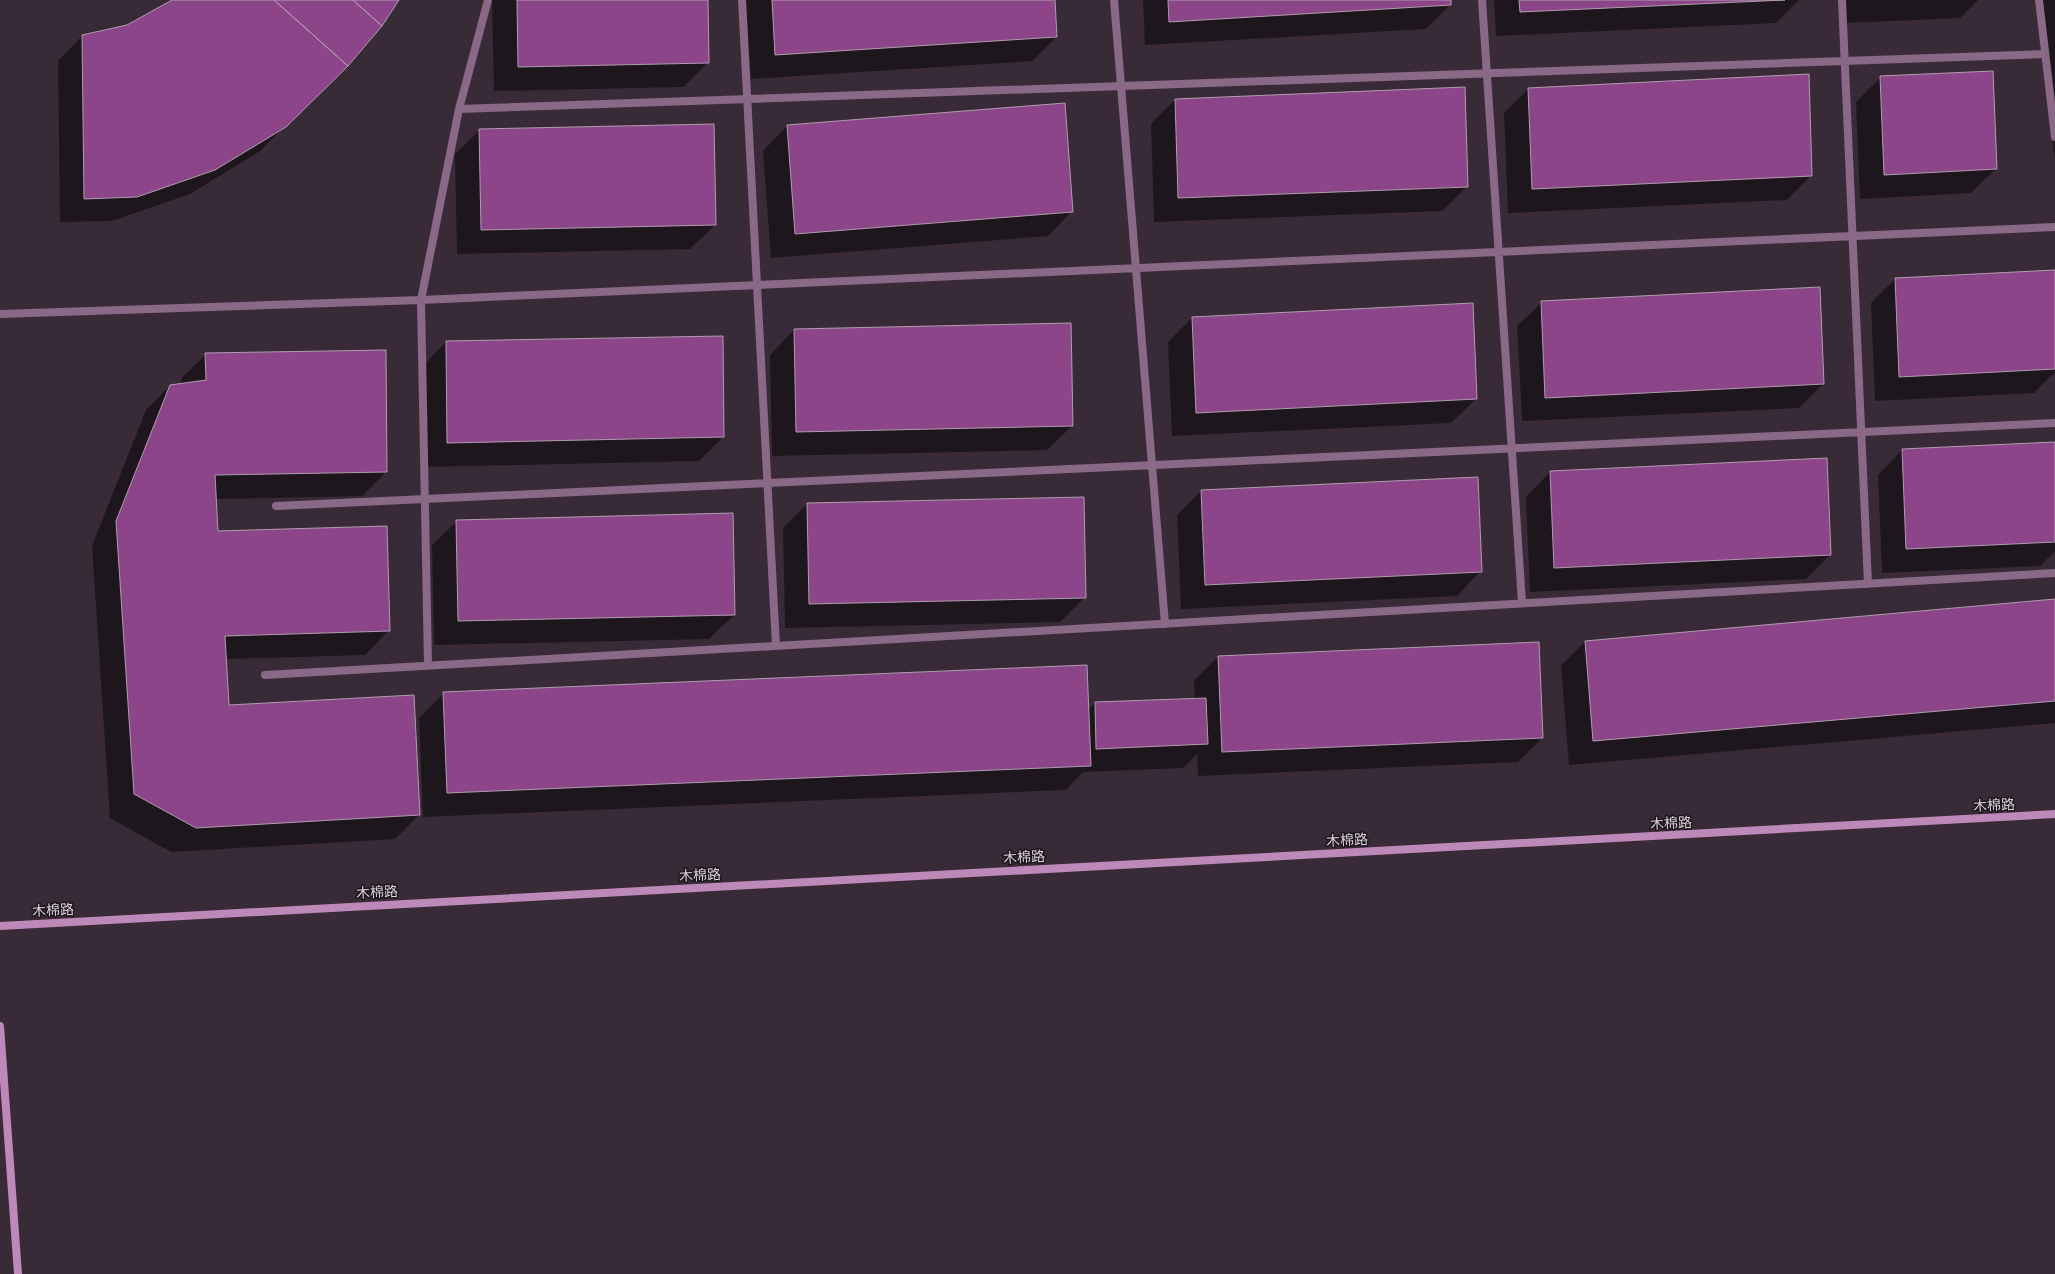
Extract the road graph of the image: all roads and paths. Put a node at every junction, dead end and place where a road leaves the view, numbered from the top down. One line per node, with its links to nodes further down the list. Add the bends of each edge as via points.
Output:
1 (488, 0): 12 (street)
2 (742, 0): 11 (street)
3 (1114, 0): 10 (street)
4 (1482, 0): 9 (street)
5 (1842, 0): 8 (street)
6 (2039, 0): 7 (street)
7 (2045, 54): 8 (street); 13 (street)
8 (1844, 61): 9 (street); 15 (street)
9 (1487, 74): 10 (street); 16 (street)
10 (1122, 86): 11 (street); 17 (street)
11 (748, 99): 12 (street); 18 (street)
12 (459, 109): 19 (street)
13 (2055, 137)
14 (2055, 227): 15 (street)
15 (1852, 236): 16 (street); 22 (street)
16 (1498, 252): 17 (street); 23 (street)
17 (1136, 268): 18 (street); 24 (street)
18 (757, 285): 19 (street); 25 (street)
19 (421, 300): 20 (street); 26 (street)
20 (0, 314)
21 (2055, 424): 22 (street)
22 (1860, 431): 23 (street); 29 (street)
23 (1512, 448): 24 (street); 30 (street)
24 (1152, 465): 25 (street); 31 (street)
25 (768, 483): 26 (street); 32 (street)
26 (424, 499): 27 (street); 33 (street)
27 (276, 506)
28 (2055, 573): 29 (street)
29 (1868, 584): 30 (street)
30 (1522, 603): 31 (street)
31 (1165, 624): 32 (street)
32 (776, 646): 33 (street)
33 (428, 665): 34 (street)
34 (265, 675)
35 (2053, 815): 36 (street, 木棉路)
36 (0, 926)
37 (0, 1026): 38 (street)
38 (18, 1274)

